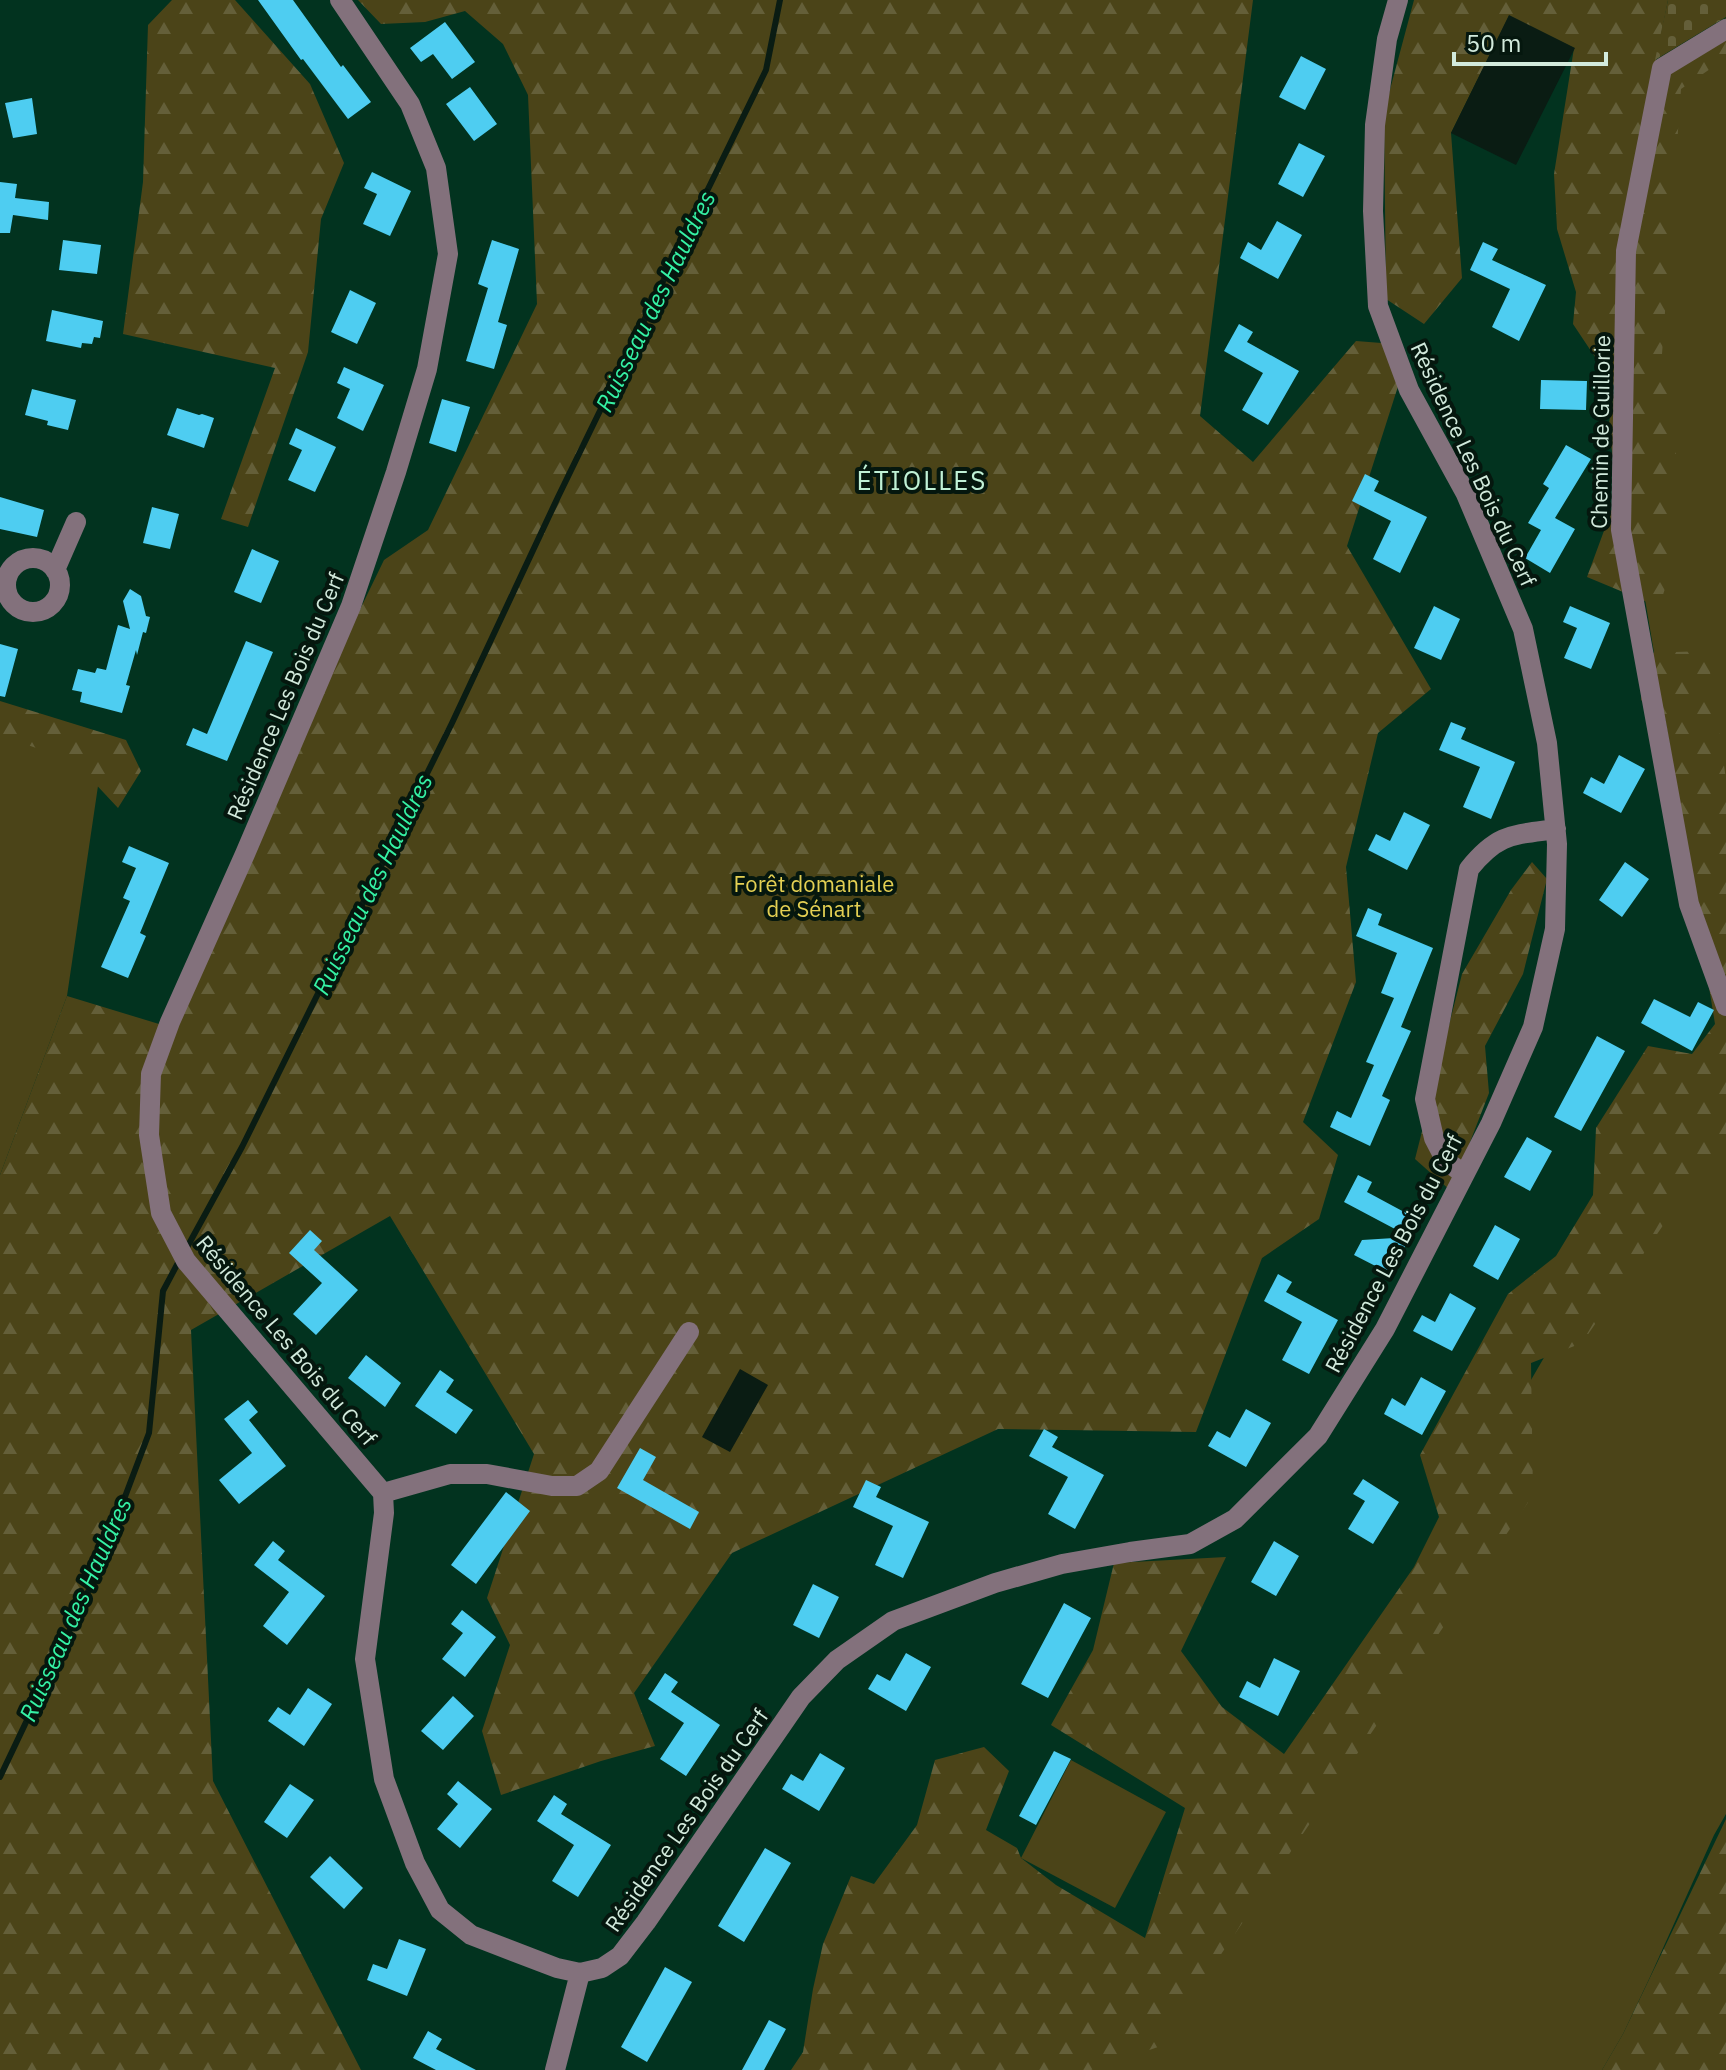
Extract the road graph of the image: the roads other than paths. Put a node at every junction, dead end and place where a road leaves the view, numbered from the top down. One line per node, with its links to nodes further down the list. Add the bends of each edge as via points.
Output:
1 (340, 0): 11 (street, Résidence Les Bois du Cerf, via 410,104 436,168 448,254 427,369 351,606 170,1022 151,1074 149,1135 161,1213 182,1255)
2 (1398, 0): 7 (street, Résidence Les Bois du Cerf, via 1375,125 1378,306 1409,390 1466,494 1523,629 1547,743)
3 (1726, 29): 8 (street, Chemin de Guillorie, via 1662,68 1626,251 1621,530 1689,904)
4 (76, 522): 5 (street)
5 (55, 570): 6 (street, via 31,558); 6 (street, via 58,596 37,612 11,601)
6 (4, 576)
7 (1556, 829): 9 (street, Résidence Les Bois du Cerf, via 1555,929 1533,1027); 9 (street, via 1507,836 1469,869 1425,1099 1434,1138 1446,1161)
8 (1726, 1006)
9 (1464, 1174): 12 (street, Résidence Les Bois du Cerf, via 1385,1329 1318,1436 1235,1519 1190,1544 1062,1564 893,1621 837,1660 801,1697 620,1956 602,1968)
10 (689, 1332): 11 (street, via 599,1471 577,1486 450,1474)
11 (383, 1493): 12 (street, via 365,1659 384,1779 415,1863 440,1910 471,1935)
12 (580, 1973): 13 (street)
13 (555, 2070)

